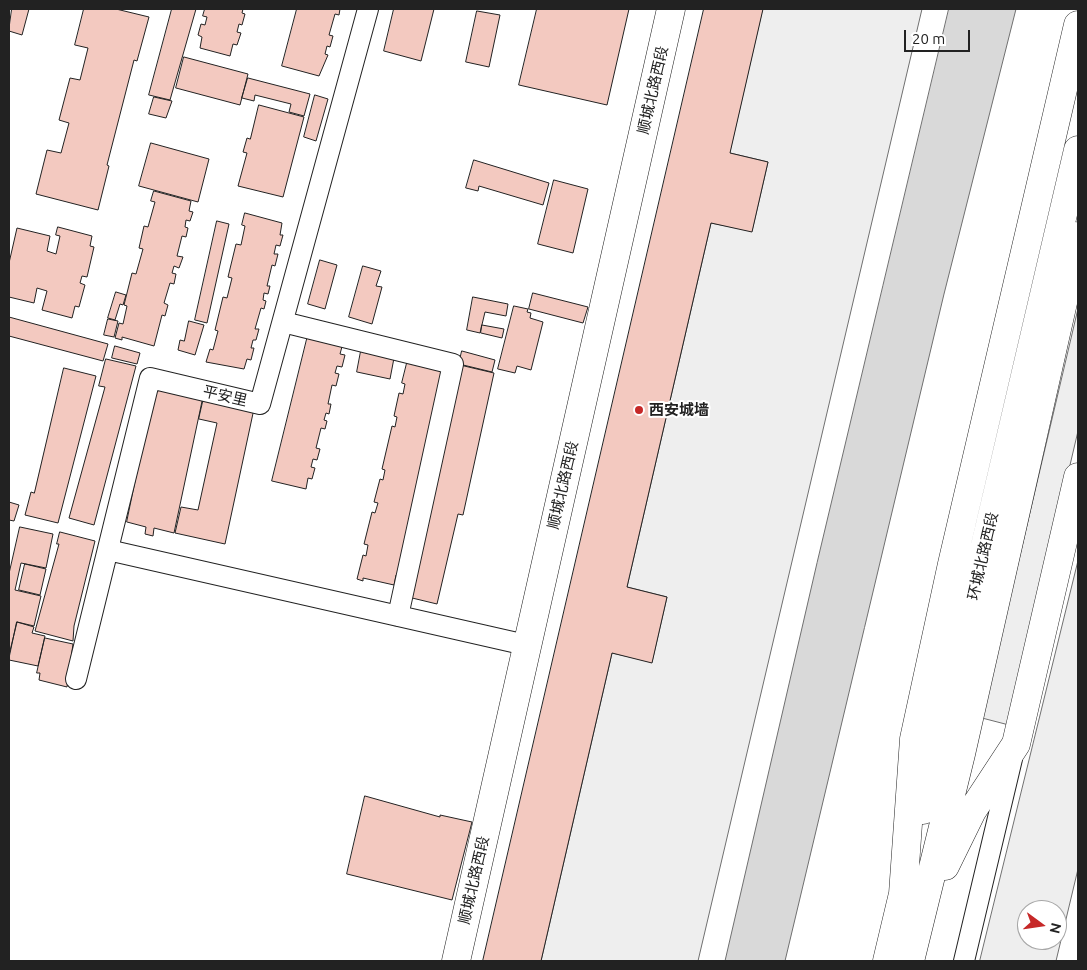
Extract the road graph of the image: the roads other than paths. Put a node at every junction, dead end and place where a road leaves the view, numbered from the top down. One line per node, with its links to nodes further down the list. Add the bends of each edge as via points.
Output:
1 (368, 9): 8 (street, 平安里)
2 (671, 9): 12 (main road, 顺城北路西段)
3 (1078, 25): 4 (main road)
4 (1071, 55): 5 (main road); 15 (main road, via 914,739)
5 (1078, 91)
6 (1078, 150): 15 (main road, 环城北路西段)
7 (1078, 236): 15 (main road, 环城北路西段, via 963,744)
8 (282, 322): 10 (street, 平安里, via 260,404 150,378); 11 (street, via 453,364)
9 (1078, 477): 14 (main road)
10 (108, 550): 11 (street); 13 (street, 平安里)
11 (398, 616): 12 (street)
12 (526, 645): 16 (main road, 顺城北路西段)
13 (76, 679)
14 (1016, 744): 15 (main road); 19 (street)
15 (912, 903): 17 (main road, 环城北路西段); 18 (main road, 环城北路西段)
16 (456, 961)
17 (887, 961)
18 (910, 961)
19 (964, 961)

